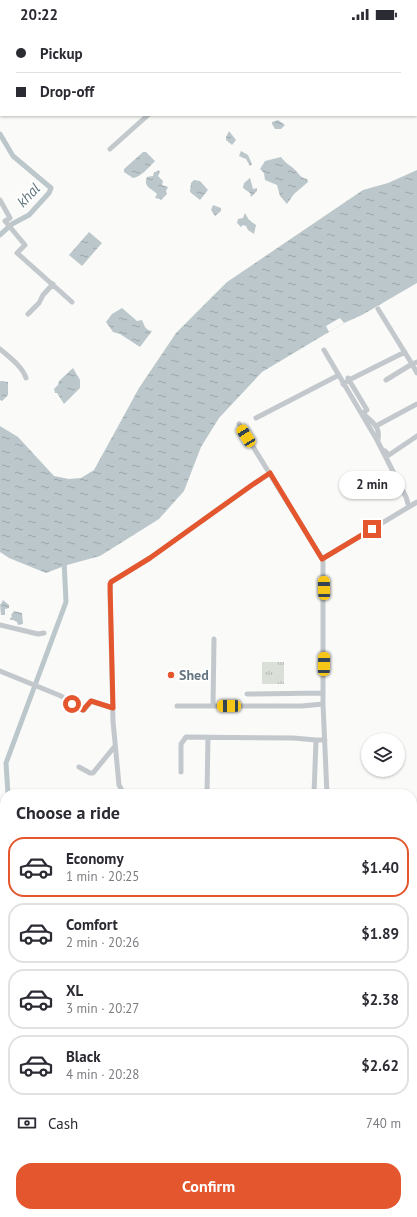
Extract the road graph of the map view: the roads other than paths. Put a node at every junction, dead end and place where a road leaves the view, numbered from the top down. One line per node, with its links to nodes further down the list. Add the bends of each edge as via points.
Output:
1 (147, 116): 2 (street)
2 (110, 149)
3 (0, 200): 4 (street, via 10,218 5,221 24,245 17,253)
4 (53, 284): 5 (street); 7 (street)
5 (72, 302)
6 (378, 309): 10 (street)
7 (28, 314)
8 (0, 349): 14 (street, via 19,366)
9 (324, 350): 13 (street)
10 (405, 352): 11 (street); 15 (street)
11 (414, 363): 12 (street); 16 (street)
12 (417, 373)
13 (339, 376): 17 (street); 19 (street)
14 (26, 378)
15 (348, 378): 17 (street); 21 (street, via 367,410 363,412 366,418 372,420)
16 (386, 380)
17 (344, 384): 23 (street)
18 (417, 404): 21 (street)
19 (256, 418)
20 (239, 424): 24 (street)
21 (376, 426): 23 (street)
22 (417, 436): 23 (street, via 388,455)
23 (378, 440): 26 (street)
24 (270, 473): 27 (street); 37 (street, via 150,558 111,582)
25 (417, 502): 26 (street)
26 (409, 507): 27 (street)
27 (322, 559): 32 (street)
28 (0, 625): 29 (street, via 38,634)
29 (44, 633)
30 (214, 639): 36 (street)
31 (0, 671): 37 (street, via 60,696 82,710 91,701)
32 (323, 693): 33 (street); 34 (street)
33 (247, 694)
34 (323, 704): 36 (street); 40 (street)
35 (177, 706): 36 (street)
36 (213, 706)
37 (113, 708): 41 (street)
38 (208, 737): 39 (street); 43 (street, via 186,737 182,741); 45 (street)
39 (316, 740): 40 (street); 46 (street)
40 (325, 740): 47 (street)
41 (115, 746): 42 (street, via 93,773); 44 (street)
42 (79, 767)
43 (181, 772)
44 (121, 789)
45 (207, 789)
46 (314, 789)
47 (327, 789)

